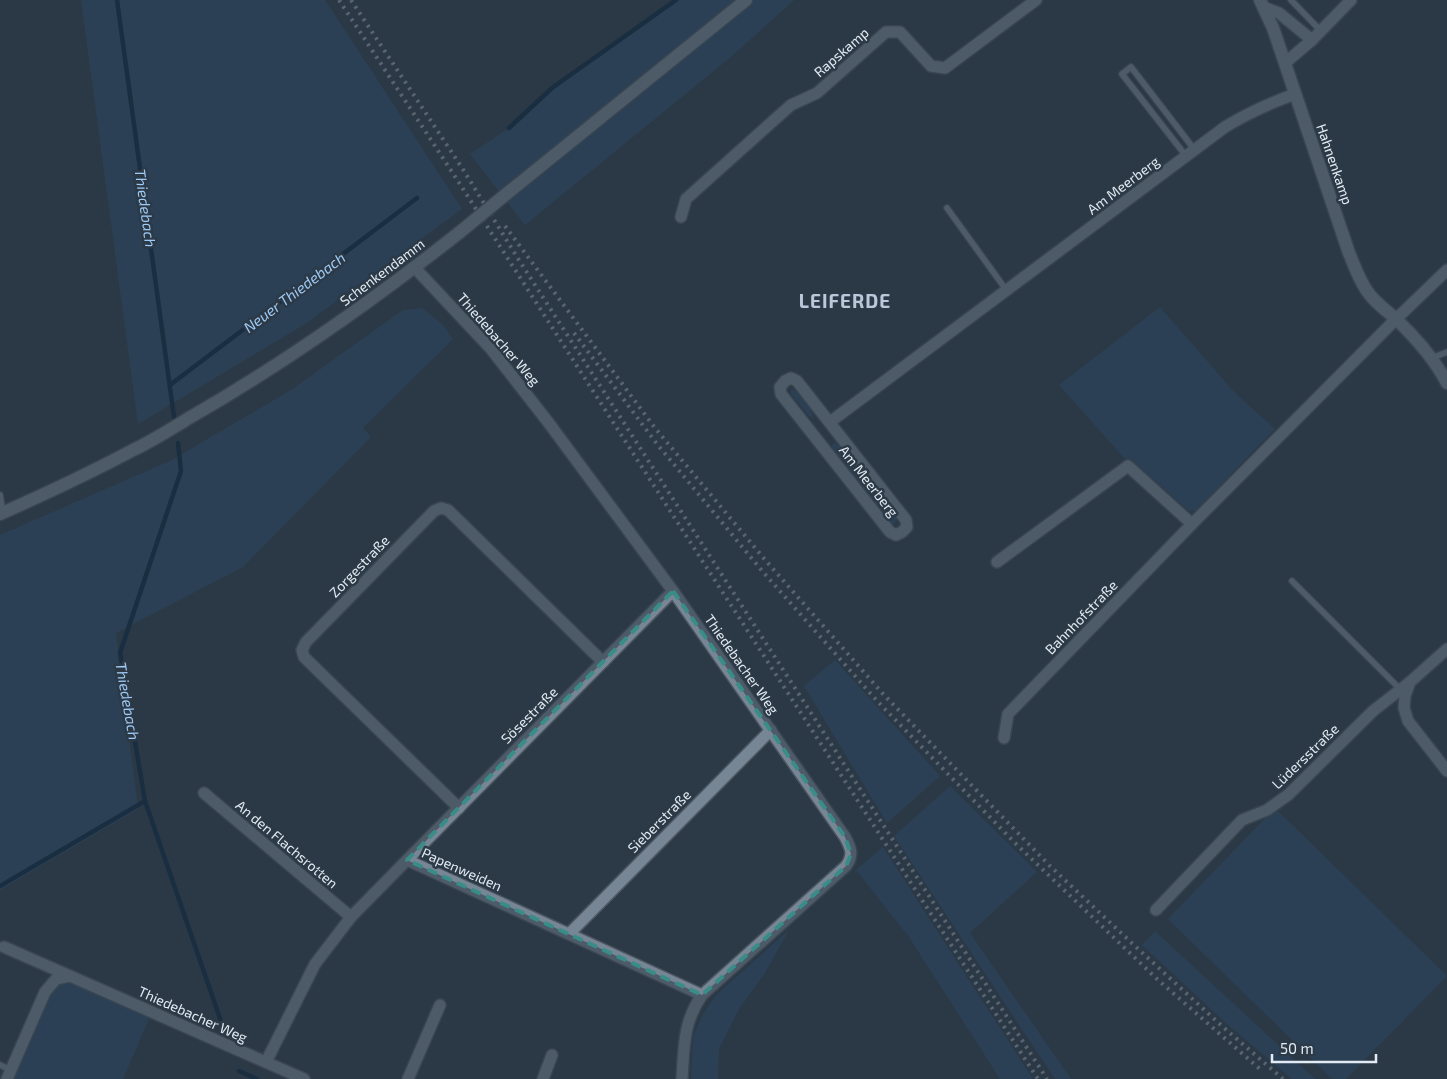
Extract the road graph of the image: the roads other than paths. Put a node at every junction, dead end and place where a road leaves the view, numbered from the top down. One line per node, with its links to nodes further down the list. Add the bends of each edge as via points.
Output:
1 (746, 0): 13 (street, Schenkendamm, bridge)
2 (1036, 0): 12 (street, Rapskamp, via 944,68 930,66 900,32 886,32 817,93 791,105 686,199)
3 (1291, 0): 6 (lane)
4 (1351, 0): 6 (street)
5 (1262, 3): 7 (street, Hahnenkamp); 8 (street, Hahnenkamp)
6 (1321, 31): 7 (street)
7 (1312, 40): 8 (street)
8 (1285, 63): 9 (street, Hahnenkamp)
9 (1295, 94): 10 (street, Am Meerberg, via 1247,114); 16 (street, Hahnenkamp, via 1356,270 1370,295)
10 (1190, 153): 10 (lane, via 1131,67 1122,74); 15 (street, Am Meerberg)
11 (946, 208): 15 (lane)
12 (680, 218)
13 (415, 268): 22 (street, Schenkendamm, via 304,347 236,390 135,450); 26 (street, Thiedebacher Weg, via 511,373)
14 (1447, 270): 16 (street, Bahnhofstraße)
15 (1007, 291): 20 (street, Am Meerberg)
16 (1396, 319): 18 (street, Hahnenkamp); 23 (street, Bahnhofstraße)
17 (1447, 352): 18 (lane)
18 (1432, 358): 19 (street, Hahnenkamp)
19 (1447, 383)
20 (830, 422): 20 (street, Am Meerberg, via 906,520 907,526 902,532 896,535 890,532 781,394 780,387 791,378 797,381)
21 (0, 495): 22 (lane)
22 (1, 514)
23 (1192, 524): 24 (street, via 1128,466); 32 (street, Bahnhofstraße, via 1008,714)
24 (996, 562)
25 (1292, 581): 30 (lane)
26 (673, 591): 28 (street, Sösestraße); 31 (street, Thiedebacher Weg)
27 (1447, 649): 29 (street, Lüdersstraße)
28 (603, 662): 35 (street, Sösestraße); 35 (street, Zorgestraße, via 448,510 441,508 434,512 306,642 302,650 304,657)
29 (1410, 682): 30 (street, Lüdersstraße); 33 (street, via 1404,708 1408,721)
30 (1400, 689): 37 (street, Lüdersstraße, via 1373,711 1288,796 1267,810 1242,820)
31 (771, 730): 39 (street, Sieberstraße); 42 (street, Thiedebacher Weg, via 845,837 851,858 846,866)
32 (1004, 738)
33 (1447, 771)
34 (204, 794): 38 (street, An den Flachsrotten)
35 (458, 808): 36 (street, Sösestraße)
36 (407, 860): 38 (street, Papenweiden); 39 (street, Papenweiden)
37 (1156, 910)
38 (351, 917): 45 (street, Papenweiden, via 315,964)
39 (569, 934): 42 (street, Papenweiden)
40 (4, 947): 41 (street, Thiedebacher Weg)
41 (70, 976): 45 (street, Thiedebacher Weg); 46 (street, via 56,979 46,992)
42 (702, 995): 50 (street, Thiedebacher Weg, via 688,1020)
43 (440, 1005): 48 (street)
44 (552, 1055): 49 (street)
45 (266, 1062): 47 (street, Thiedebacher Weg)
46 (6, 1071)
47 (304, 1079)
48 (408, 1079)
49 (543, 1079)
50 (682, 1079)

